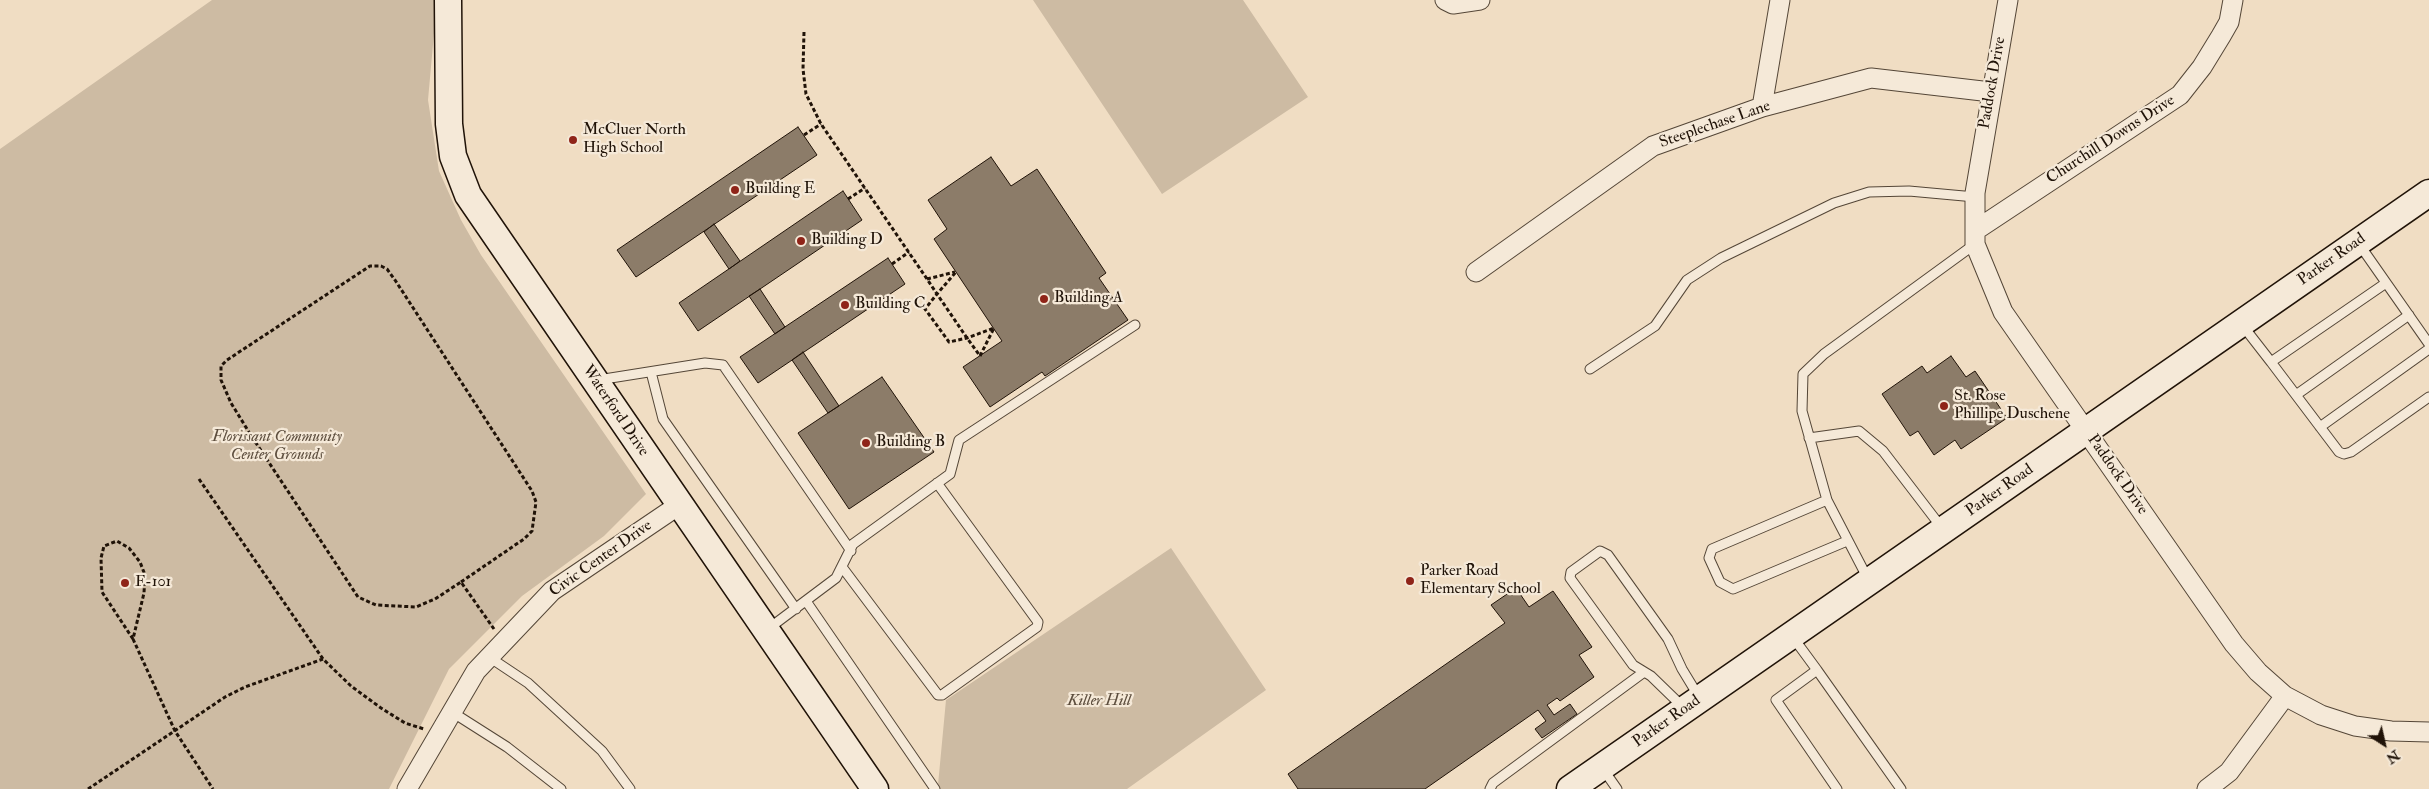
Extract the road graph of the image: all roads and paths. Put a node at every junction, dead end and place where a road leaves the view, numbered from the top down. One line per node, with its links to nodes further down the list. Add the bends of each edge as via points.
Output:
1 (448, 0): 33 (main road, Waterford Drive, via 449,124 453,156 468,195)
2 (1480, 0): 6 (street)
3 (1780, 0): 9 (street)
4 (2008, 0): 8 (street, Paddock Drive)
5 (2234, 0): 16 (street, Churchill Downs Drive, via 2229,22 2202,67 2180,95)
6 (1449, 2)
7 (804, 32): 10 (path, via 806,94)
8 (1991, 92): 9 (street, Steeplechase Lane, via 1871,78); 14 (street, Paddock Drive)
9 (1762, 107): 20 (street, Steeplechase Lane, via 1653,146)
10 (821, 124): 11 (path); 12 (path)
11 (804, 135)
12 (865, 188): 15 (path); 18 (path)
13 (2429, 193): 17 (main road, Parker Road)
14 (1975, 197): 16 (street, Paddock Drive); 31 (lane, via 1869,192 1834,203 1721,258 1687,280 1655,326)
15 (848, 199)
16 (1975, 237): 37 (street, Paddock Drive, via 2003,312); 38 (lane, via 1824,354 1803,374 1802,411)
17 (2358, 243): 22 (lane); 25 (main road, Parker Road)
18 (909, 252): 19 (path); 21 (path)
19 (892, 264)
20 (1476, 272)
21 (927, 279): 23 (path); 23 (path, via 956,272)
22 (2386, 283): 24 (lane); 30 (lane)
23 (937, 294): 27 (path); 27 (path, via 926,309 931,317 949,342)
24 (2409, 315): 28 (lane); 34 (lane)
25 (2241, 324): 30 (lane); 37 (main road, Parker Road)
26 (1136, 326): 40 (lane, via 959,440 950,474)
27 (967, 338): 27 (path, via 985,331 994,328 980,356)
28 (2429, 344)
29 (2429, 349): 36 (lane)
30 (2271, 362): 34 (lane)
31 (1590, 369)
32 (651, 372): 33 (lane); 45 (lane, via 706,363 723,364); 50 (lane, via 663,420)
33 (594, 381): 42 (main road, Waterford Drive)
34 (2296, 395): 36 (lane)
35 (2429, 397): 36 (lane, via 2352,452 2339,452)
36 (2320, 427)
37 (2086, 431): 43 (main road, Parker Road); 59 (street, Paddock Drive, via 2234,644)
38 (1809, 438): 41 (lane); 43 (lane, via 1858,431 1883,451)
39 (199, 479): 56 (path)
40 (937, 483): 45 (lane, via 853,544); 46 (lane, via 1038,622 1037,628 938,695)
41 (1827, 500): 44 (lane); 44 (lane, via 1712,549 1709,558 1720,582 1733,589)
42 (679, 504): 51 (main road, Waterford Drive); 54 (street, Civic Center Drive, via 552,591)
43 (1944, 530): 48 (main road, Parker Road)
44 (1847, 542): 48 (lane)
45 (851, 551): 46 (lane)
46 (842, 567): 49 (lane, via 836,578)
47 (461, 582): 47 (path, via 416,606 376,605 358,597 252,437 221,380 221,366 227,360 370,266 381,266 395,280 532,491 536,502 532,530); 54 (path)
48 (1869, 582): 52 (main road, Parker Road)
49 (806, 601): 50 (lane); 73 (lane)
50 (796, 609): 51 (lane)
51 (765, 630): 72 (main road, Waterford Drive)
52 (1792, 635): 57 (lane); 60 (main road, Parker Road)
53 (133, 639): 53 (path, via 145,575 129,548 117,541 104,546 102,592); 62 (path)
54 (503, 642): 55 (street, Civic Center Drive)
55 (489, 656): 61 (street, Civic Center Drive, via 476,671); 71 (lane, via 528,683 602,751)
56 (323, 659): 62 (path, via 238,690); 64 (path, via 351,686 381,708 405,723)
57 (1817, 670): 76 (lane, via 1776,700); 77 (lane)
58 (1644, 672): 60 (lane); 60 (lane, via 1633,665 1570,578 1570,572 1600,551 1608,555 1668,639); 66 (lane)
59 (2284, 696): 63 (street, Paddock Drive, via 2321,715 2355,726); 78 (street, via 2229,772)
60 (1693, 704): 65 (main road, Parker Road)
61 (452, 712): 64 (street, Civic Center Drive); 70 (lane, via 507,747)
62 (175, 732): 67 (path); 68 (path)
63 (2429, 732)
64 (439, 734): 69 (street, Civic Center Drive)
65 (1601, 767): 74 (main road, Parker Road); 75 (lane)
66 (1490, 788)
67 (88, 789)
68 (213, 789)
69 (407, 789)
70 (561, 789)
71 (630, 789)
72 (875, 789)
73 (935, 789)
74 (1570, 789)
75 (1617, 789)
76 (1838, 789)
77 (1901, 789)
78 (2207, 789)

